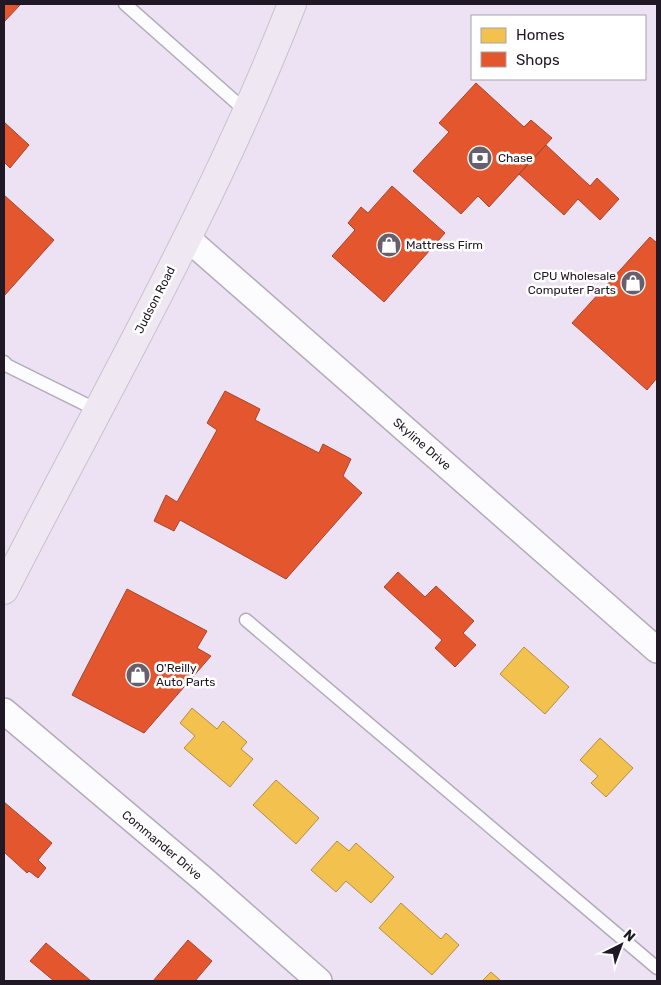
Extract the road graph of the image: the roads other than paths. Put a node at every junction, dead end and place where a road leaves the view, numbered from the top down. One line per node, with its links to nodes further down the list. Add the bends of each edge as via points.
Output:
1 (125, 4): 3 (lane)
2 (292, 4): 3 (main road, Judson Road)
3 (247, 112): 4 (main road, Judson Road)
4 (186, 238): 6 (main road, Judson Road); 9 (street, Skyline Drive)
5 (4, 362): 6 (lane)
6 (97, 410): 7 (main road, Judson Road)
7 (4, 590)
8 (246, 620): 11 (lane)
9 (657, 650)
10 (4, 711): 12 (street, Commander Drive)
11 (657, 968)
12 (320, 981)

